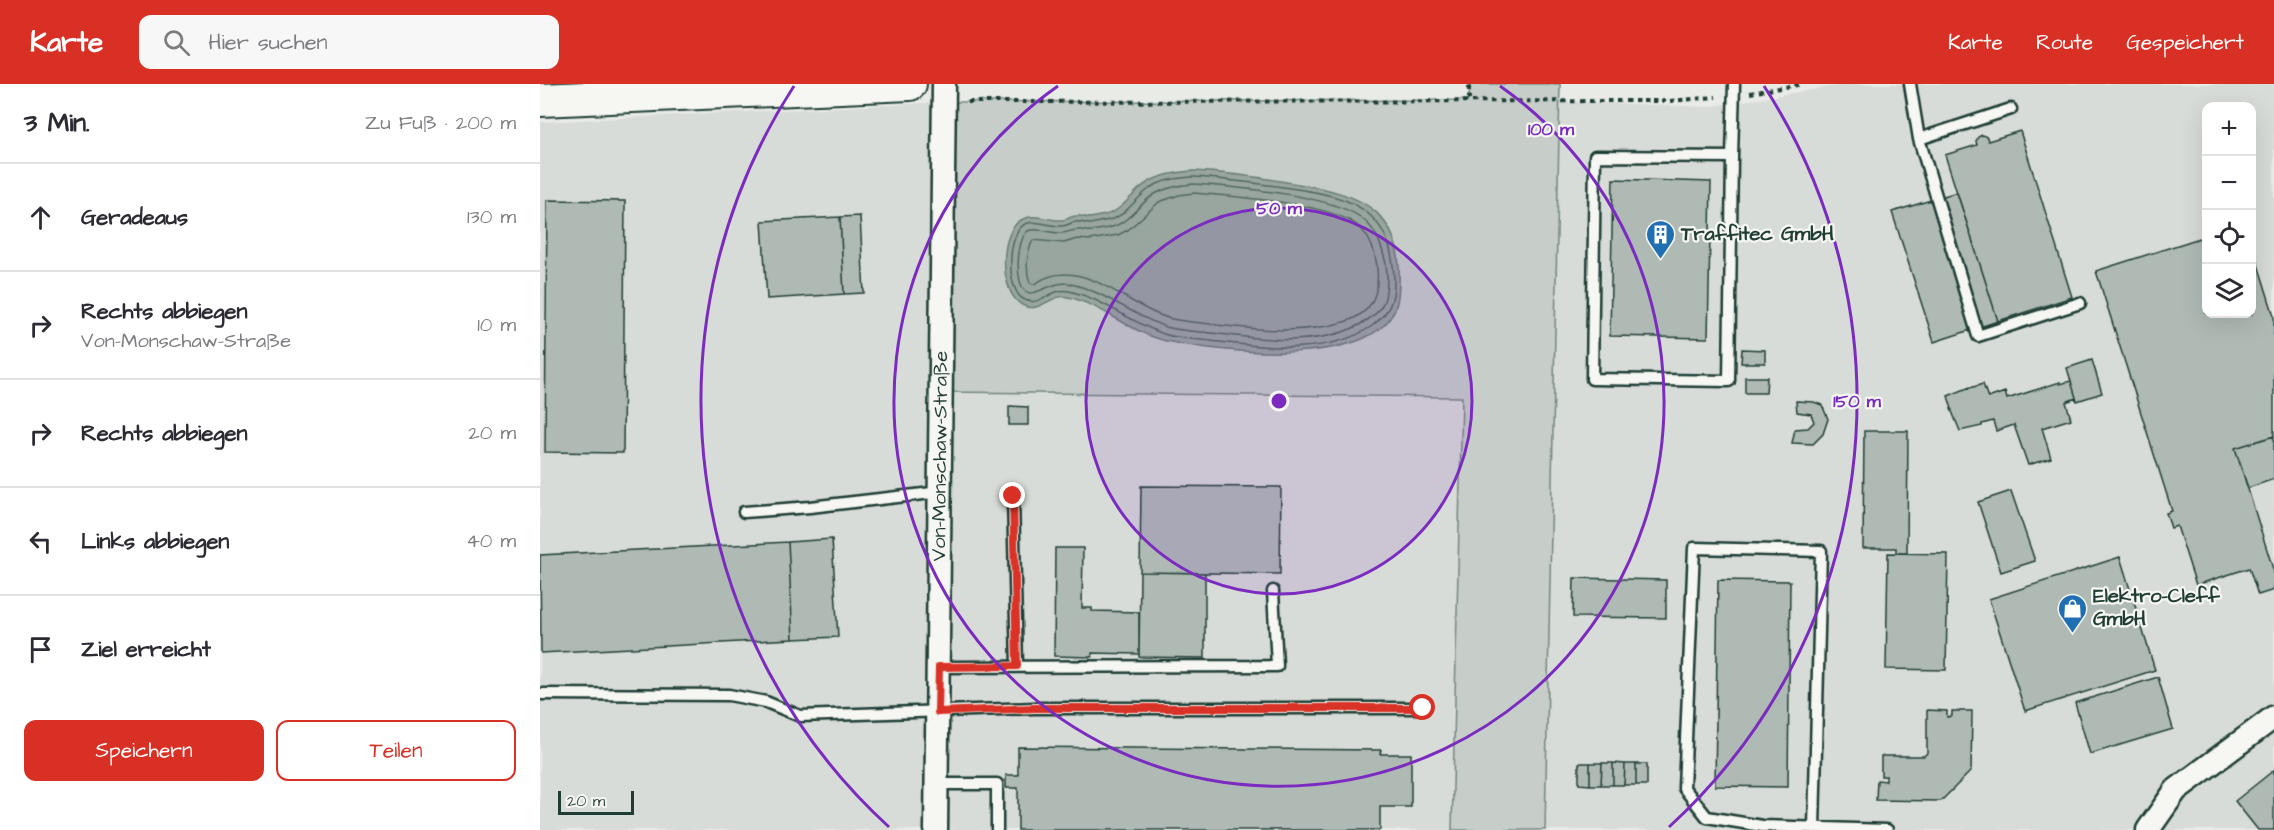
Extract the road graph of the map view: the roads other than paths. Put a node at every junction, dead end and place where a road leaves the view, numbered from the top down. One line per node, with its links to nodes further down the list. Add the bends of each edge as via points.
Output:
1 (910, 84): 5 (street)
2 (1734, 84): 8 (lane)
3 (1910, 84): 7 (lane)
4 (945, 93): 10 (street, Von-Monschaw-Straße)
5 (540, 100)
6 (2011, 109): 7 (lane)
7 (1919, 139): 9 (lane, via 1978,336)
8 (1732, 157): 8 (lane, via 1595,156 1592,379 1729,381)
9 (2080, 303)
10 (941, 492): 12 (lane); 15 (street, Von-Monschaw-Straße)
11 (1013, 496): 14 (lane)
12 (744, 512)
13 (1274, 591): 14 (lane, via 1277,666)
14 (1017, 666): 15 (lane)
15 (939, 667): 18 (street, Von-Monschaw-Straße)
16 (540, 694): 18 (lane, via 729,695 766,702 800,716)
17 (1423, 708): 18 (lane, via 1035,708)
18 (938, 712): 20 (street, Von-Monschaw-Straße)
19 (2274, 717): 25 (street, via 2176,790)
20 (937, 784): 22 (street, Von-Monschaw-Straße); 23 (lane, via 997,784)
21 (1814, 828): 21 (lane, via 1762,826 1707,817 1684,788 1694,548 1821,551); 24 (lane)
22 (936, 830)
23 (997, 830)
24 (1887, 830)
25 (2148, 830)

